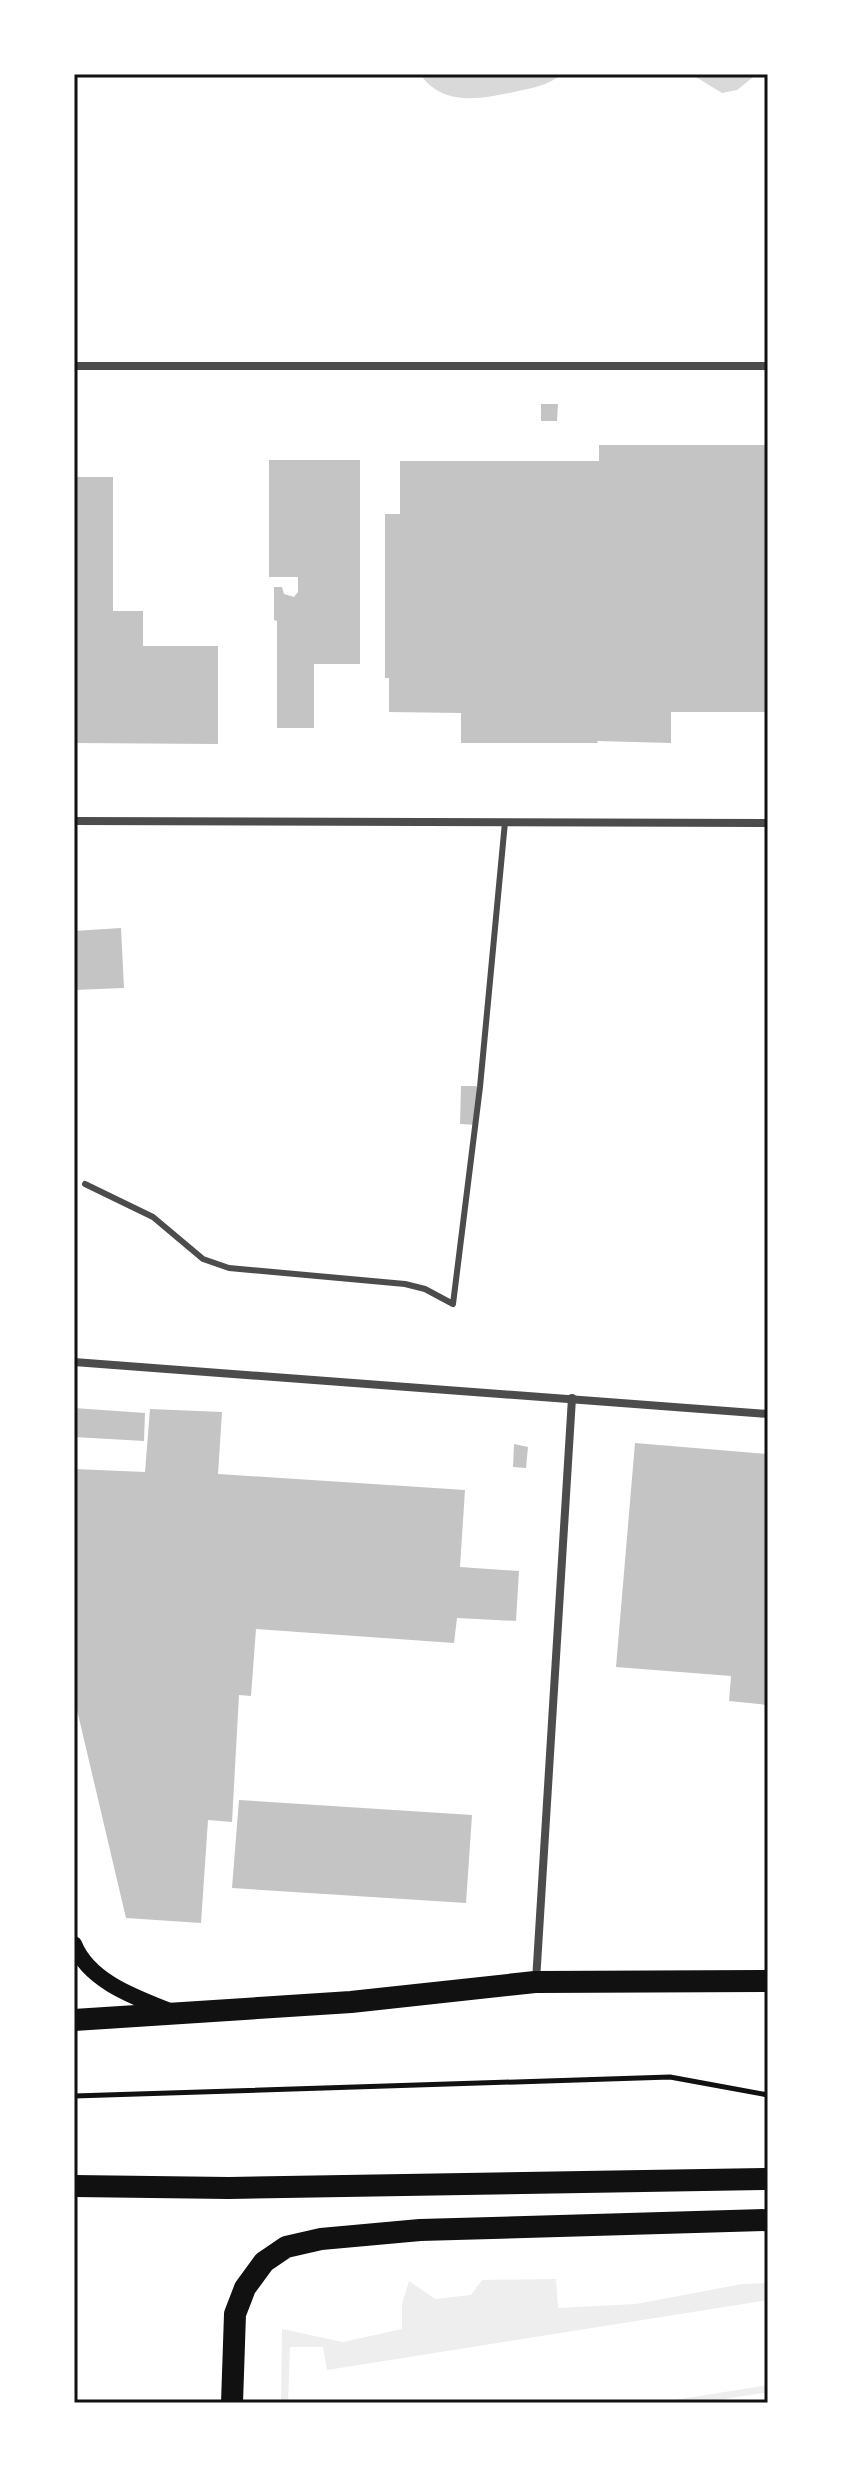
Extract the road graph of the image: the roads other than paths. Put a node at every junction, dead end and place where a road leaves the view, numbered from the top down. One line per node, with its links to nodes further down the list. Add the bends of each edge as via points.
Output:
1 (74, 366): 2 (street)
2 (768, 366)
3 (74, 821): 4 (street)
4 (505, 822): 5 (street); 6 (lane, via 453,1304 405,1284 216,1264 153,1217)
5 (768, 823)
6 (85, 1184)
7 (74, 1362): 8 (street)
8 (572, 1398): 9 (street); 12 (street)
9 (768, 1414)
10 (74, 1944): 13 (main road, via 93,1970 129,1995)
11 (768, 1981): 12 (highway)
12 (535, 1982): 13 (highway, via 351,2002)
13 (174, 2012): 14 (highway)
14 (74, 2020)
15 (768, 2179): 16 (highway)
16 (74, 2186)
17 (768, 2220): 18 (highway, via 420,2230 286,2247 264,2262 235,2314)
18 (232, 2403)

